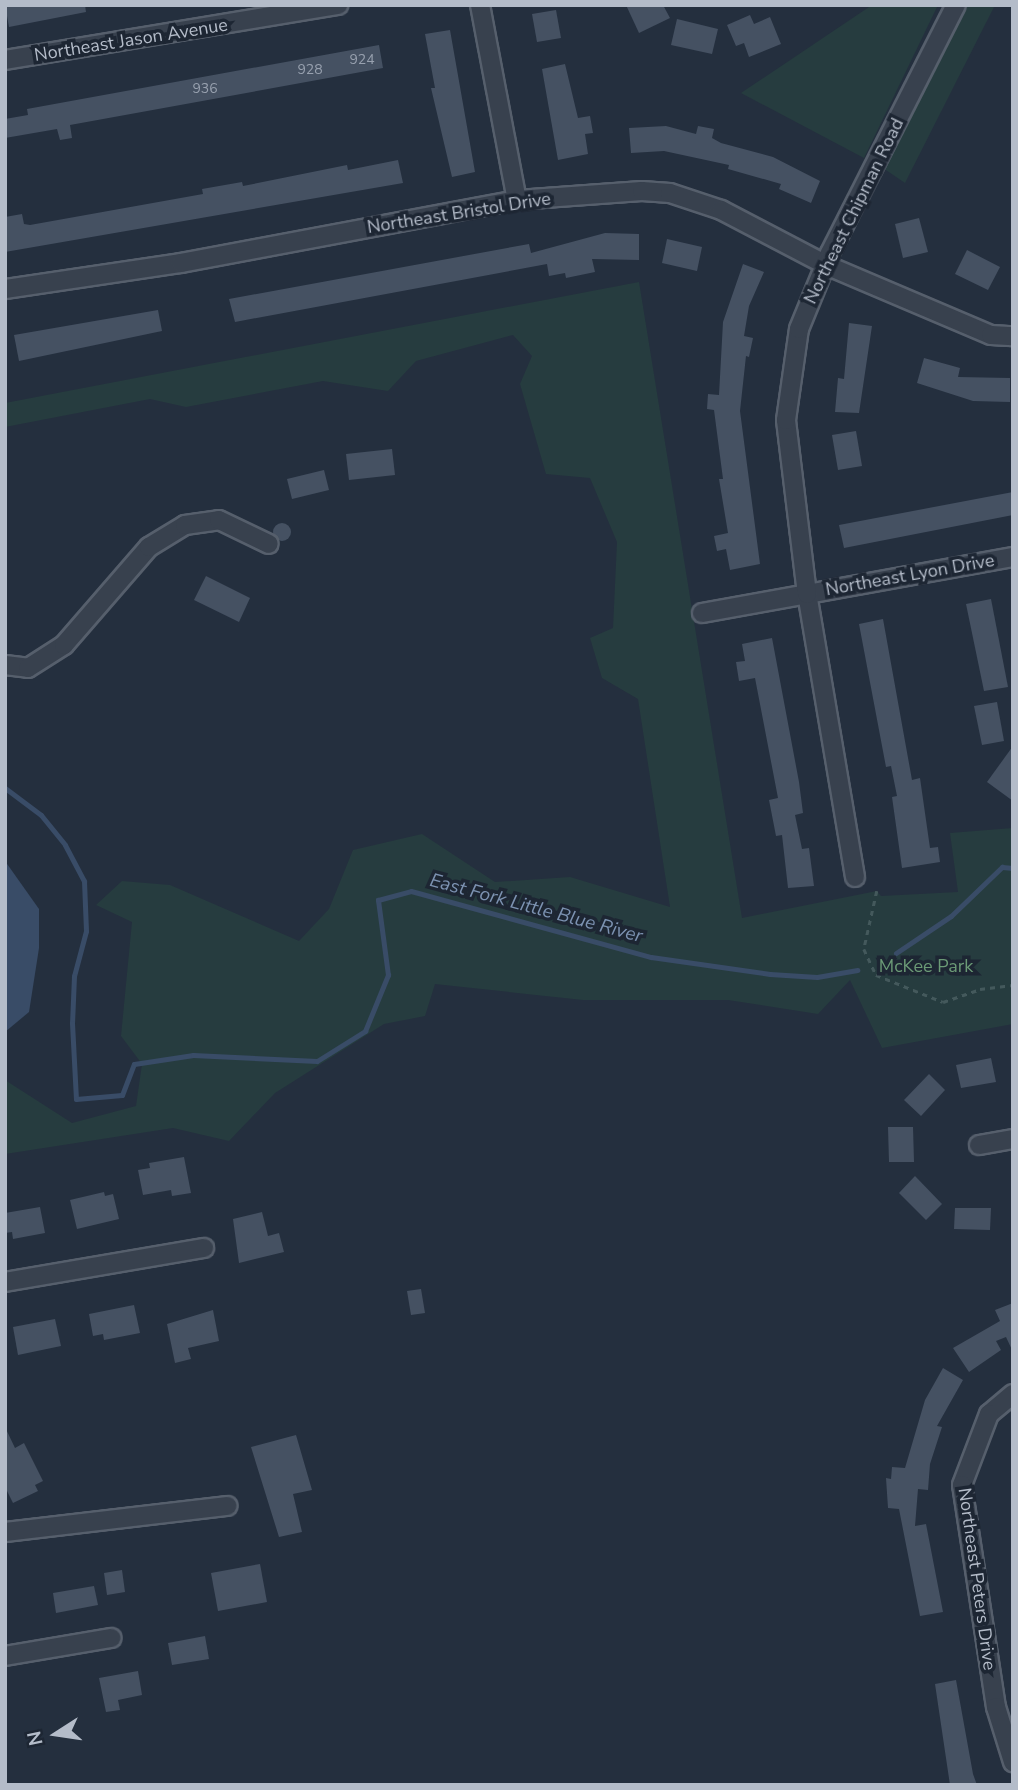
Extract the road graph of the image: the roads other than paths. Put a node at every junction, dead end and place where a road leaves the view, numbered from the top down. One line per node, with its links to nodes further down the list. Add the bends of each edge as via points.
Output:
1 (339, 5): 4 (street, Northeast Jason Avenue)
2 (480, 5): 5 (street)
3 (956, 5): 6 (street, Northeast Chipman Road)
4 (5, 61)
5 (517, 200): 6 (street, Northeast Bristol Drive, via 670,193 759,226); 7 (street, Northeast Bristol Drive, via 181,263)
6 (825, 265): 8 (street, Northeast Bristol Drive, via 991,335); 11 (street, Northeast Chipman Road, via 799,329 786,419)
7 (5, 289)
8 (1013, 337)
9 (269, 544): 13 (street, via 219,520 185,525 149,547 64,645 29,668)
10 (1013, 557): 11 (street, Northeast Lyon Drive)
11 (807, 594): 12 (street); 14 (street, Northeast Chipman Road)
12 (702, 613)
13 (5, 666)
14 (855, 877)
15 (1013, 1139): 16 (street)
16 (979, 1145)
17 (204, 1248): 18 (street)
18 (5, 1282)
19 (1007, 1399): 24 (street, Northeast Peters Drive, via 989,1414 962,1485 996,1707)
20 (227, 1506): 21 (street)
21 (5, 1532)
22 (111, 1638): 23 (street)
23 (5, 1656)
24 (1013, 1762)

